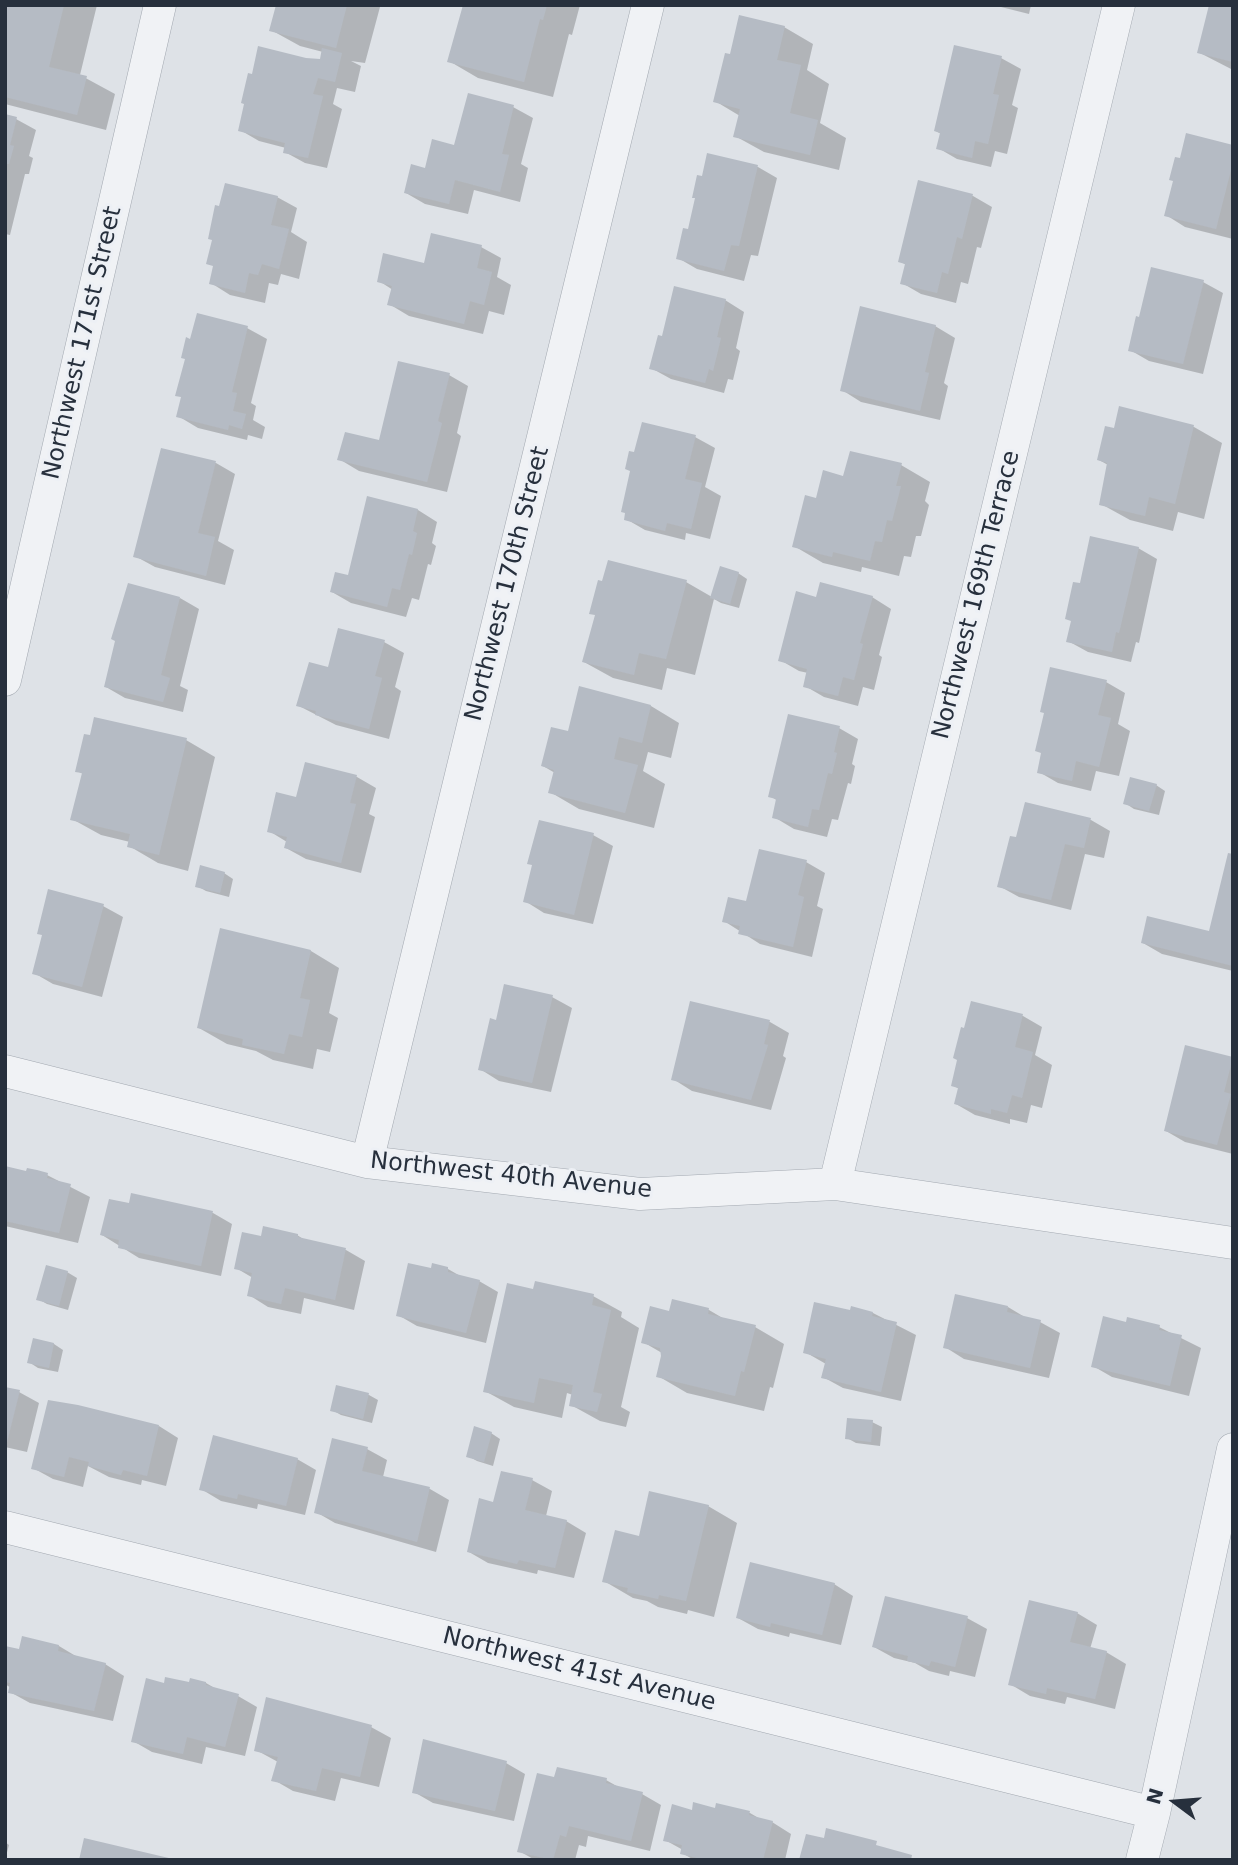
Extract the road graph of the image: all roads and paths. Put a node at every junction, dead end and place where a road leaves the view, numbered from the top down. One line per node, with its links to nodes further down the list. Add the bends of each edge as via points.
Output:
1 (160, 5): 4 (street, Northwest 171st Street)
2 (648, 5): 6 (street, Northwest 170th Street)
3 (1119, 5): 7 (street, Northwest 169th Terrace)
4 (5, 680)
5 (5, 1071): 6 (street, Northwest 40th Avenue)
6 (367, 1162): 7 (street, Northwest 40th Avenue, via 640,1194)
7 (835, 1184): 8 (street, Northwest 40th Avenue)
8 (1233, 1242)
9 (1233, 1449): 11 (street)
10 (5, 1527): 11 (street, Northwest 41st Avenue)
11 (1154, 1813): 12 (street)
12 (1142, 1860)

